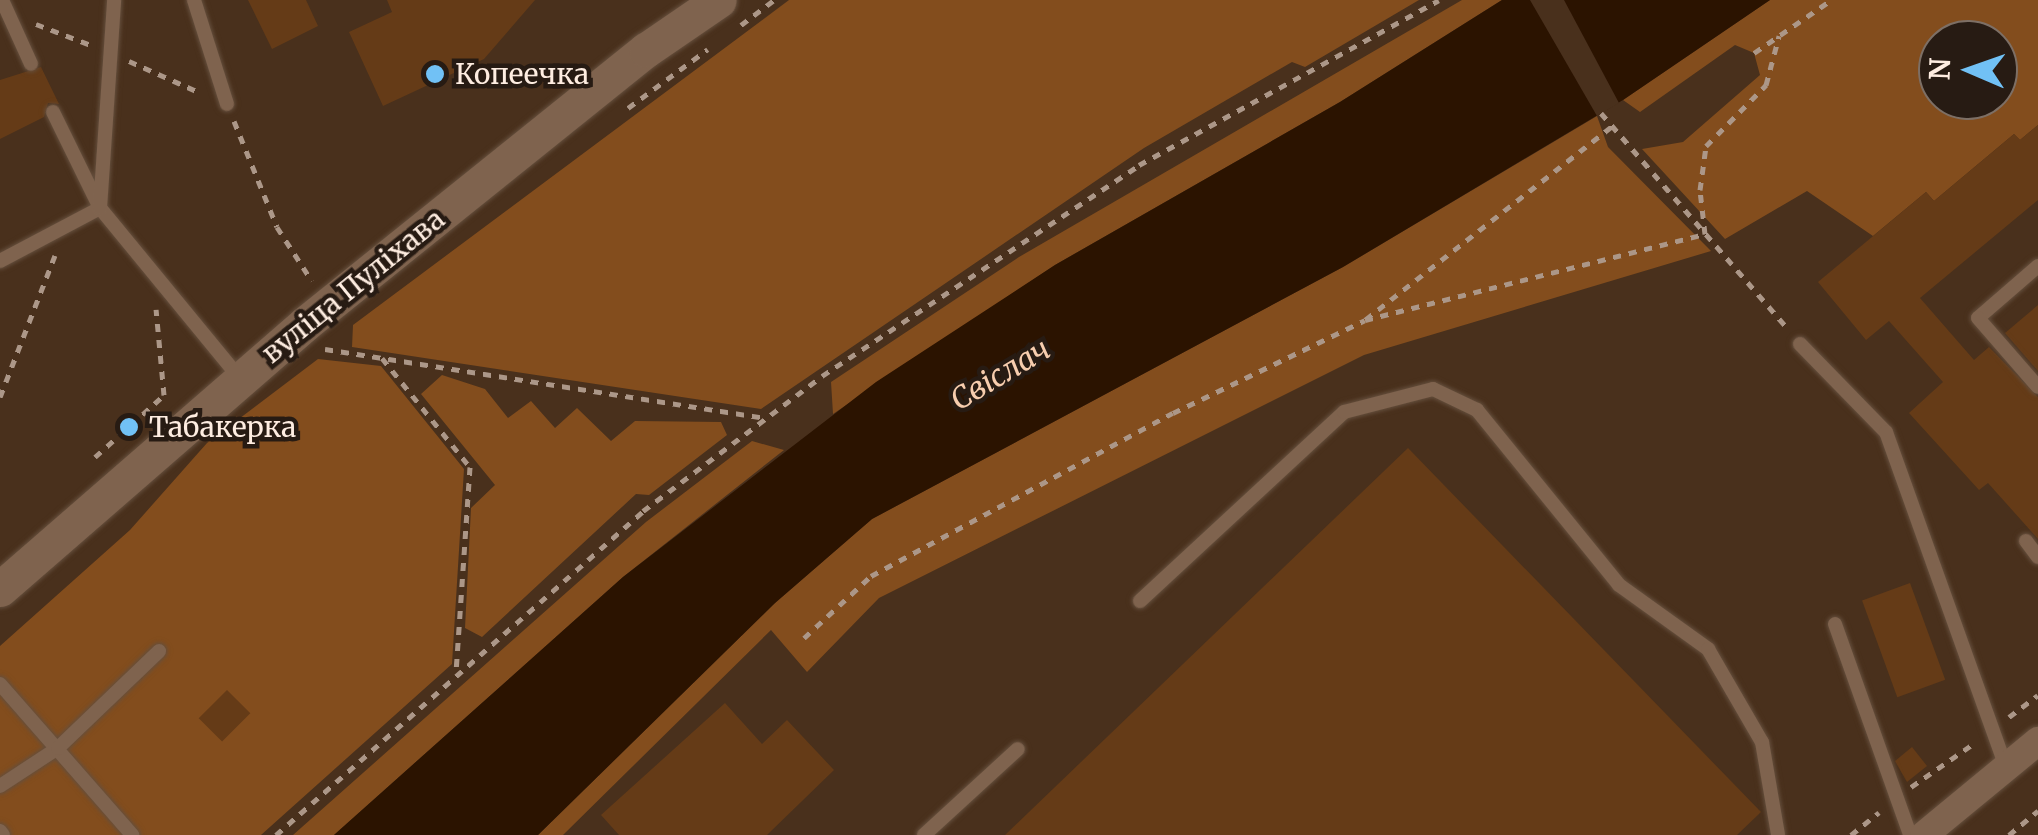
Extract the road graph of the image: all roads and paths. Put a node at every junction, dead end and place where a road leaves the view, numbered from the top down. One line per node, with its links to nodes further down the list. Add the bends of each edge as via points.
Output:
1 (2, 0): 7 (lane)
2 (114, 0): 16 (lane)
3 (194, 0): 12 (lane)
4 (720, 0): 27 (street, вуліца Пуліхава, via 646,50)
5 (1439, 0): 30 (path, via 1139,165)
6 (1832, 0): 8 (path)
7 (17, 35): 9 (lane); 11 (lane)
8 (1778, 36): 10 (path); 18 (path, via 1766,85 1706,146)
9 (0, 43)
10 (1754, 53)
11 (32, 64)
12 (227, 104): 21 (path, via 277,227)
13 (54, 112): 16 (lane)
14 (1601, 113): 15 (path)
15 (1611, 127): 18 (path); 23 (path)
16 (100, 208): 17 (lane); 27 (lane)
17 (65, 229): 19 (lane); 29 (path)
18 (1704, 234): 23 (path); 24 (path)
19 (0, 261)
20 (2038, 266): 28 (lane, via 1978,318)
21 (316, 288)
22 (156, 306): 31 (path, via 164,394)
23 (1365, 320): 37 (path, via 1173,413 870,576)
24 (1800, 344): 42 (lane, via 1886,432)
25 (313, 347): 26 (path)
26 (382, 358): 30 (path); 39 (path, via 470,467)
27 (240, 378): 34 (street, вуліца Пуліхава)
28 (2038, 387)
29 (0, 397)
30 (766, 418): 39 (path, via 642,510)
31 (95, 457)
32 (2026, 541): 33 (lane)
33 (2038, 557)
34 (0, 589)
35 (1140, 601): 53 (lane, via 1344,412 1433,389 1476,410 1619,585 1708,650 1762,742)
36 (1835, 624): 48 (lane)
37 (804, 638)
38 (159, 650): 44 (lane)
39 (456, 673): 51 (path)
40 (0, 684): 44 (lane)
41 (2038, 694): 42 (path)
42 (1991, 732): 46 (lane); 48 (path)
43 (2038, 741): 46 (street)
44 (58, 748): 47 (lane); 50 (lane)
45 (1018, 749): 52 (lane)
46 (2006, 768): 56 (street)
47 (0, 786)
48 (1899, 795): 54 (path); 55 (lane)
49 (2038, 811): 57 (path)
50 (132, 835)
51 (276, 835)
52 (924, 835)
53 (1778, 835)
54 (1851, 835)
55 (1910, 835)
56 (1924, 835)
57 (2009, 835)

